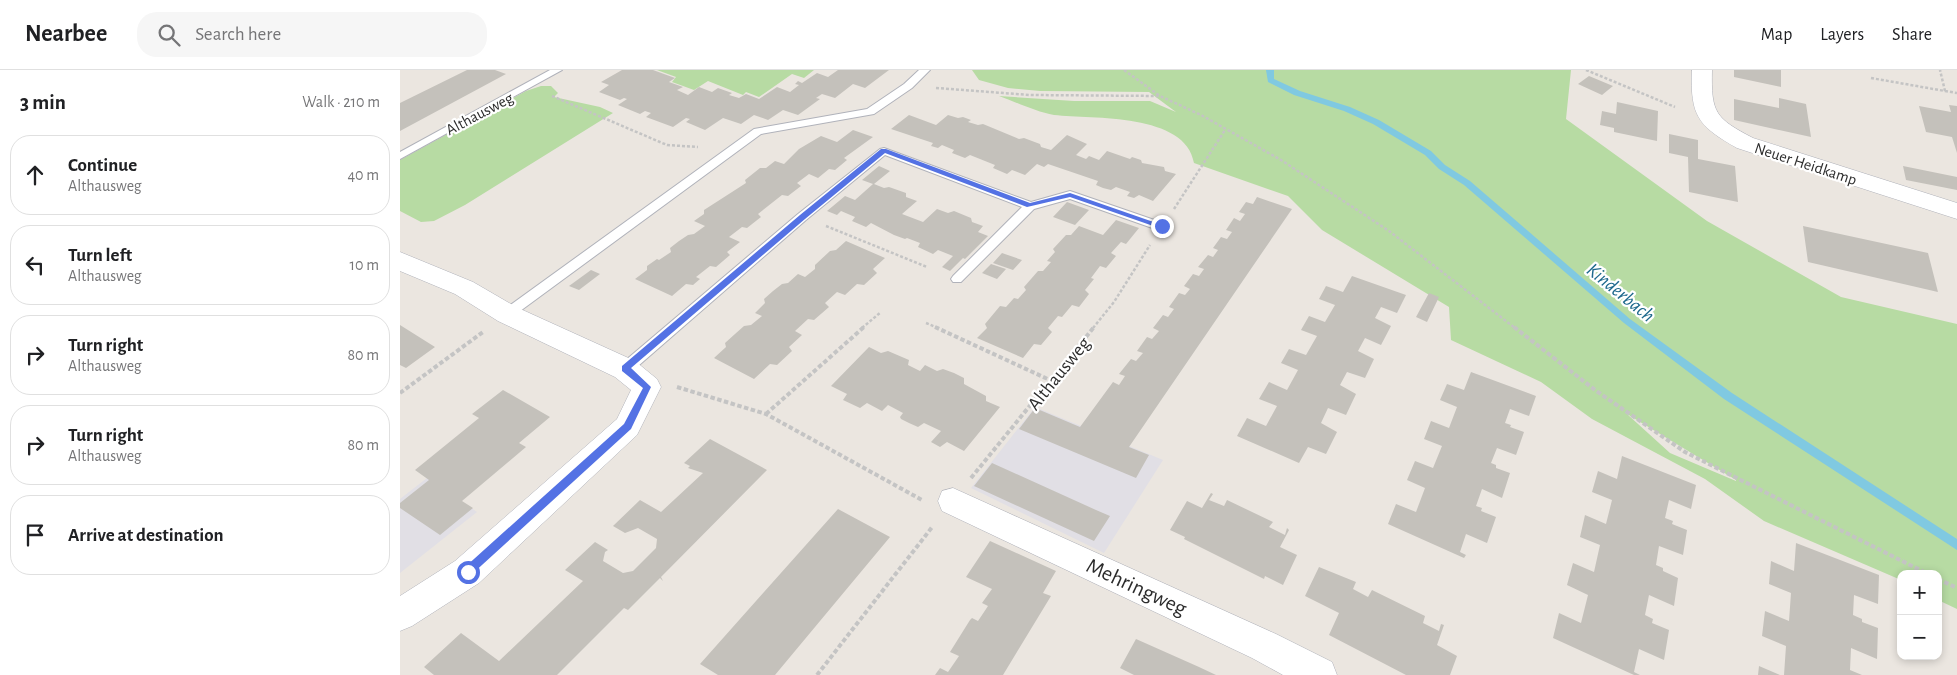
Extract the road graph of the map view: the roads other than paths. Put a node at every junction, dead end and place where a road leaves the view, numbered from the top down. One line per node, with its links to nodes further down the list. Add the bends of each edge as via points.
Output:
1 (557, 70): 4 (lane, Althausweg)
2 (925, 70): 10 (lane, via 870,112 758,131)
3 (1702, 70): 6 (street, Neuer Heidkamp, via 1702,107 1707,117 1722,131 1745,143)
4 (400, 156)
5 (1030, 206): 7 (lane, via 1070,195); 9 (lane); 11 (lane, via 884,151 802,217)
6 (1957, 211)
7 (1162, 226)
8 (400, 261): 10 (street, via 464,288)
9 (957, 279)
10 (507, 314): 11 (street)
11 (636, 378): 13 (street, via 628,427 468,572)
12 (948, 507): 14 (street, Mehringweg, via 1264,646)
13 (400, 615)
14 (1320, 675)

